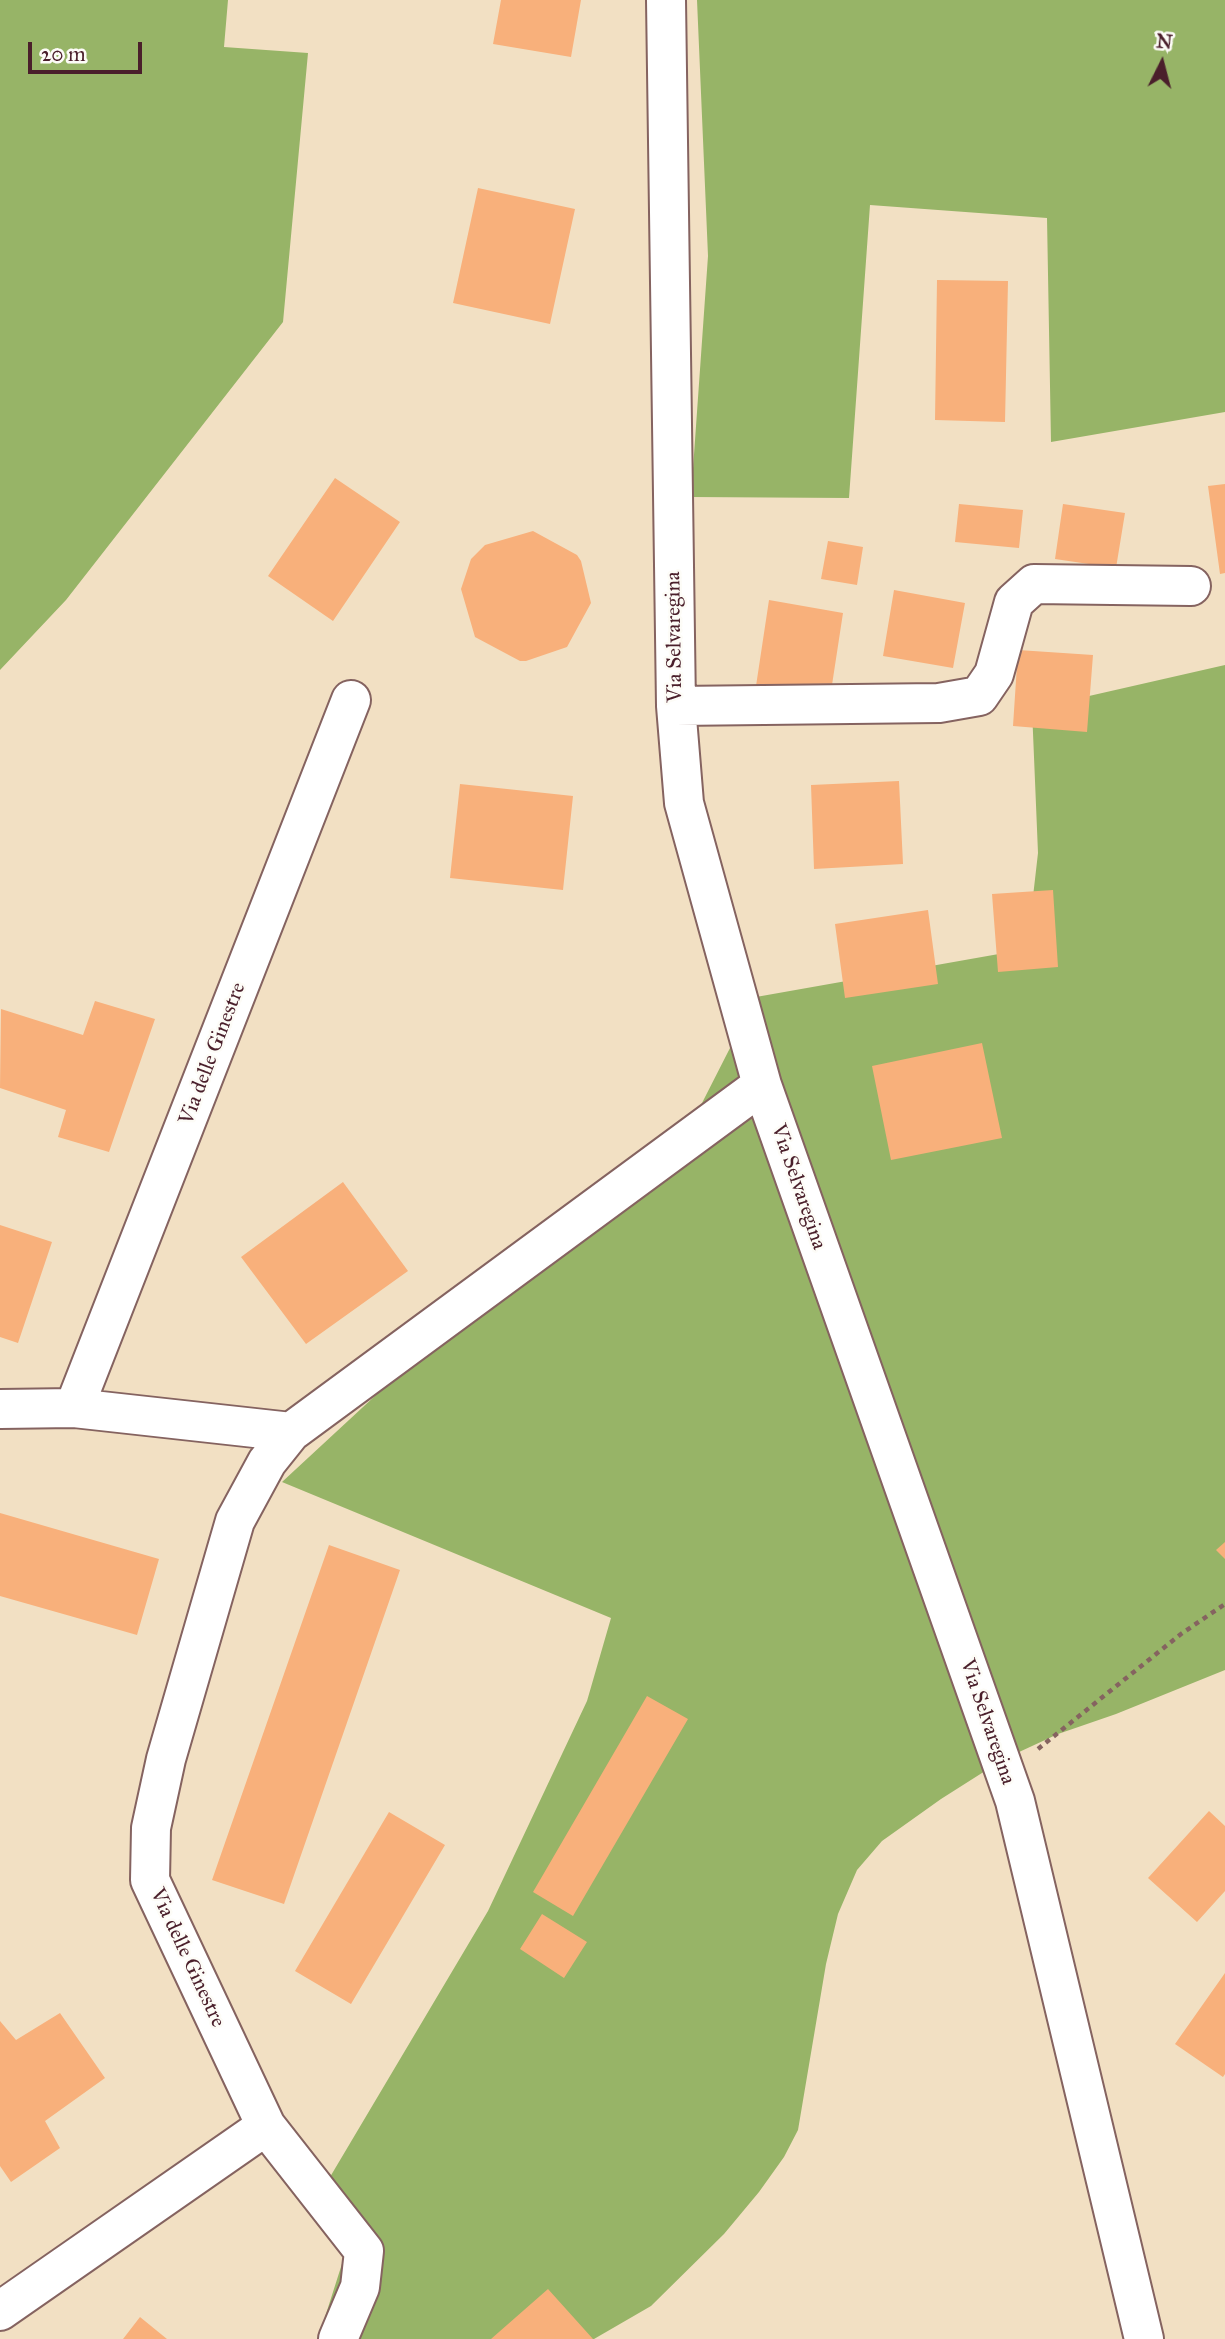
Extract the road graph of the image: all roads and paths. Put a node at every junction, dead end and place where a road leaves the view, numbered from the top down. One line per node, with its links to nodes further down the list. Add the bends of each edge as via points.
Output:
1 (666, 0): 4 (street, Via Selvaregina)
2 (1191, 586): 4 (street, via 1034,584 1014,602 994,674 979,696 939,703)
3 (351, 700): 6 (street, Via delle Ginestre)
4 (676, 706): 5 (street, Via Selvaregina, via 684,803)
5 (762, 1085): 8 (street, Via delle Ginestre); 10 (street, Via Selvaregina)
6 (74, 1408): 7 (street); 8 (street)
7 (0, 1409)
8 (291, 1432): 11 (street, Via delle Ginestre, via 267,1462 235,1521 166,1759 151,1828 150,1880)
9 (1225, 1604): 10 (path)
10 (1006, 1775): 14 (street, Via Selvaregina)
11 (266, 2126): 12 (street); 13 (street, Via delle Ginestre, via 365,2251 360,2287)
12 (0, 2311)
13 (338, 2339)
14 (1144, 2339)

